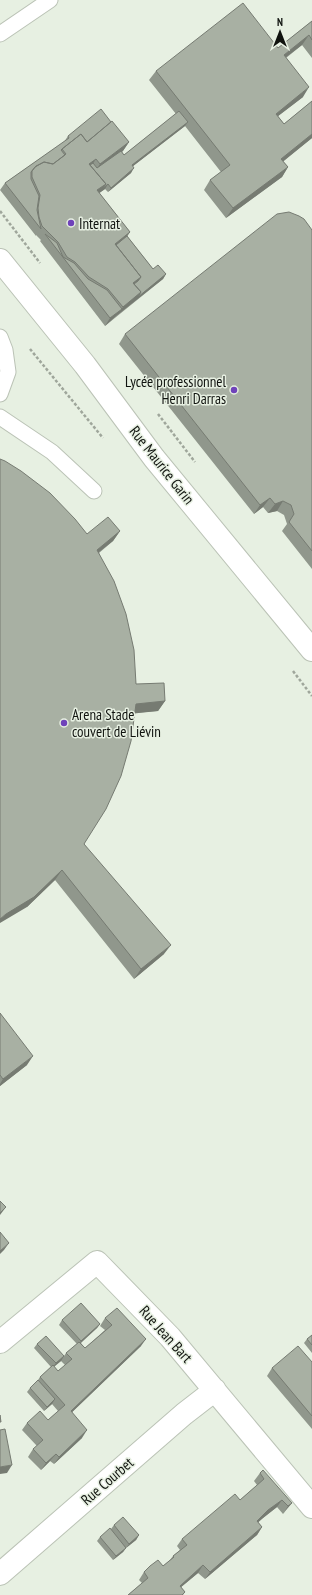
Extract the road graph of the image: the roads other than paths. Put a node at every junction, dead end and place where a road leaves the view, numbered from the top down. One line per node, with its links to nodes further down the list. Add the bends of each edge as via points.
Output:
1 (50, 0): 2 (lane)
2 (0, 34)
3 (0, 260): 8 (street, Rue Maurice Garin, via 85,365 154,458)
4 (0, 337): 5 (lane, via 8,372)
5 (0, 394)
6 (0, 417): 7 (lane, via 52,452)
7 (94, 491)
8 (312, 650)
9 (0, 1342): 10 (street, Rue Jean Bart, via 97,1262 170,1337)
10 (215, 1390): 11 (street, Rue Jean Bart); 12 (street, Rue Courbet)
11 (312, 1506)
12 (0, 1574)

